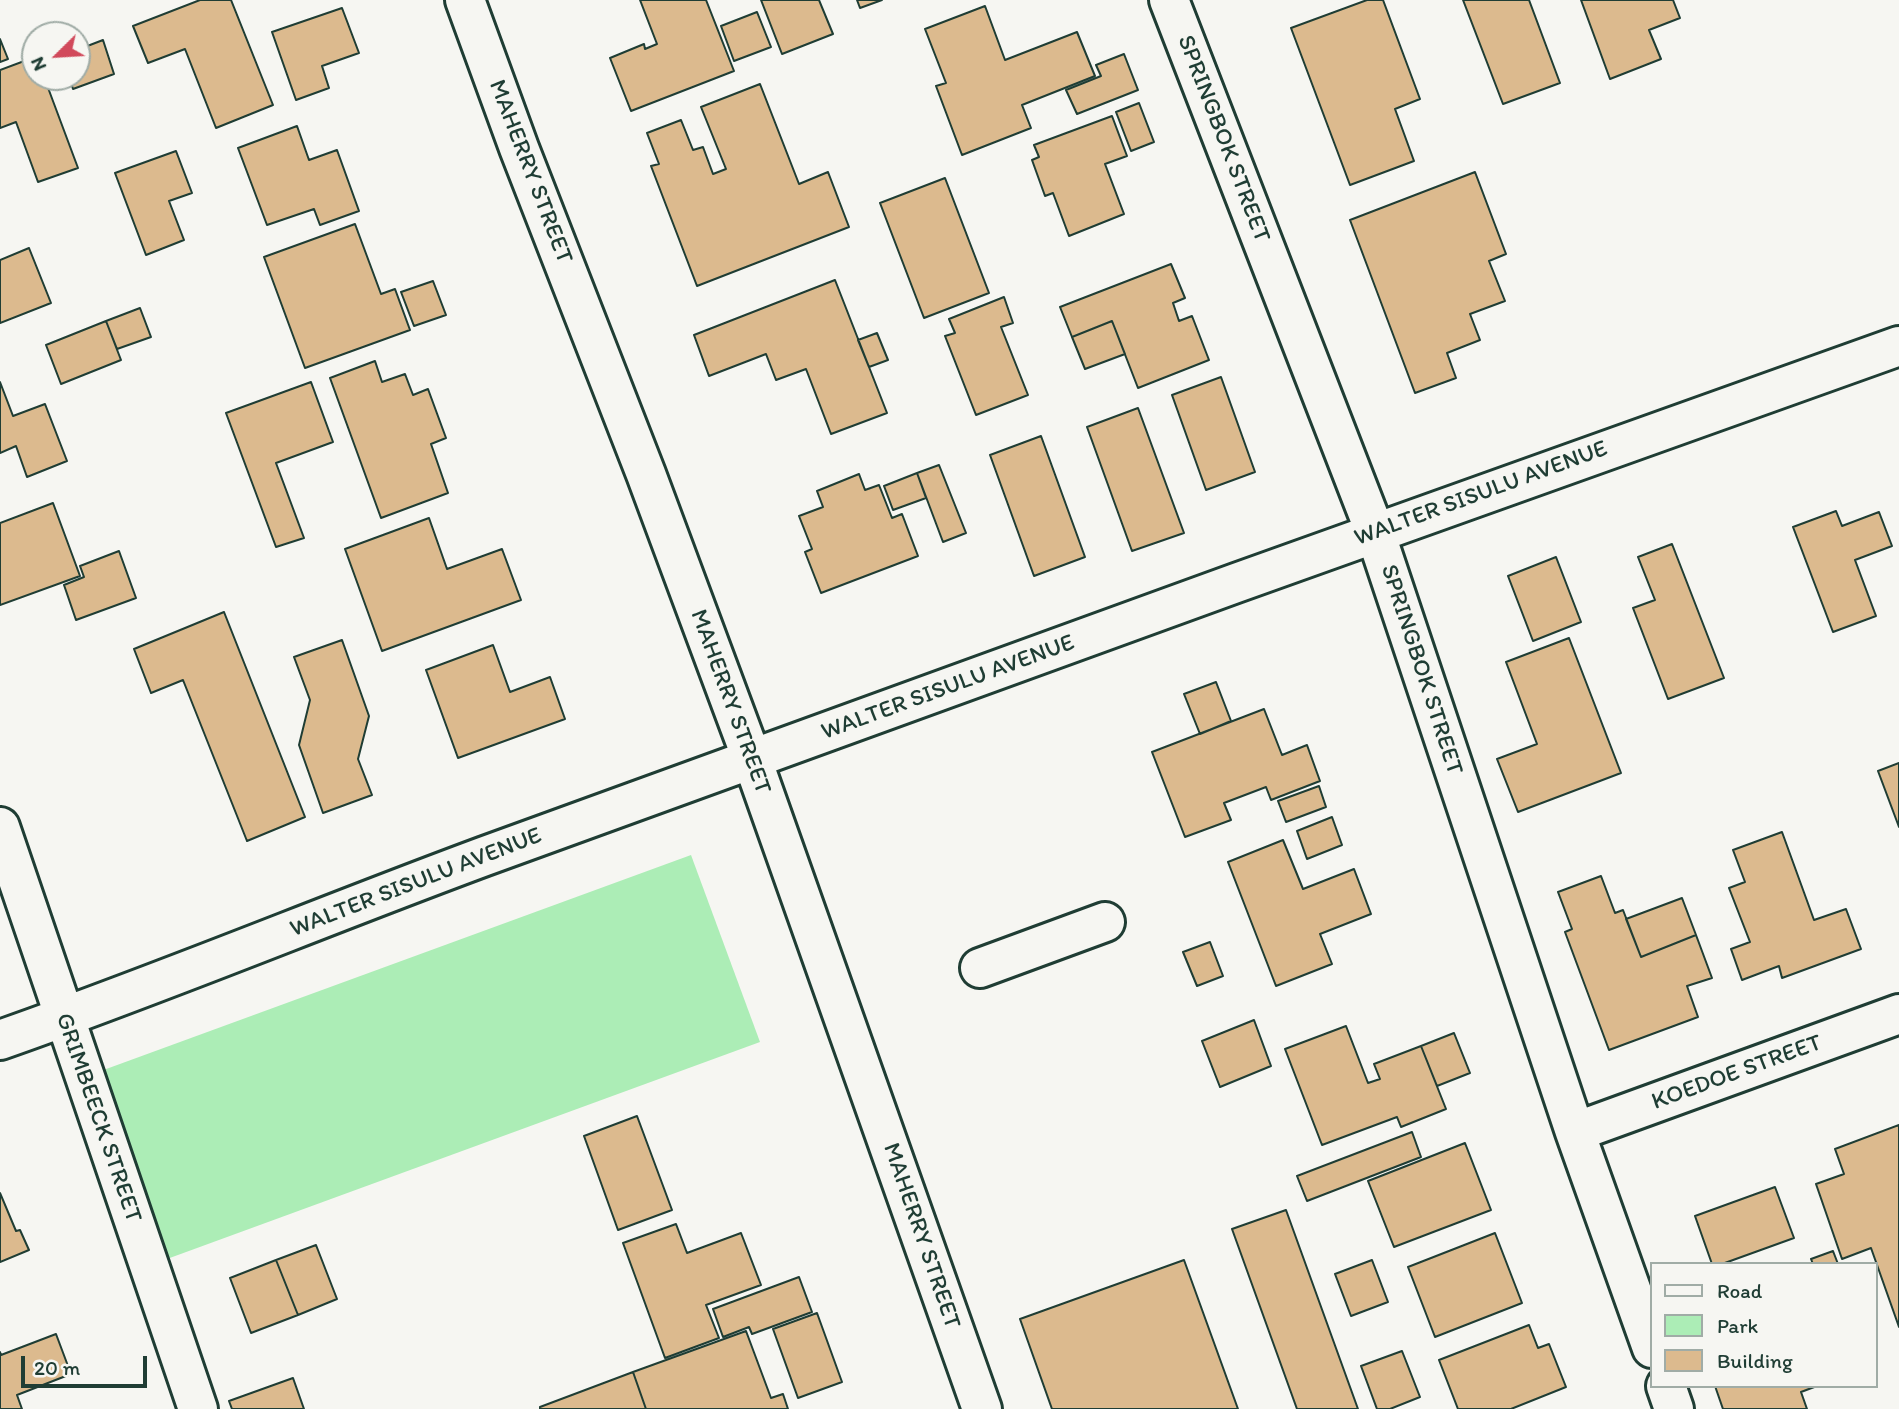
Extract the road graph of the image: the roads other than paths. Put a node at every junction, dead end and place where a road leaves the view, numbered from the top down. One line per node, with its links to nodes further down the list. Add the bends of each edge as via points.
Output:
1 (465, 0): 5 (street, MAHERRY STREET)
2 (1169, 0): 4 (street, SPRINGBOK STREET)
3 (1899, 346): 4 (street, WALTER SISULU AVENUE)
4 (1375, 532): 5 (street, WALTER SISULU AVENUE); 12 (street, SPRINGBOK STREET)
5 (751, 759): 10 (street, WALTER SISULU AVENUE); 16 (street, MAHERRY STREET)
6 (0, 827): 10 (street, GRIMBEECK STREET)
7 (1105, 922): 8 (street)
8 (980, 968)
9 (1899, 1014): 12 (street, KOEDOE STREET)
10 (64, 1017): 11 (street, WALTER SISULU AVENUE); 15 (street, GRIMBEECK STREET)
11 (0, 1040)
12 (1575, 1132): 13 (street, SPRINGBOK STREET)
13 (1650, 1342)
14 (1667, 1388): 17 (street)
15 (198, 1409)
16 (982, 1409)
17 (1674, 1409)

